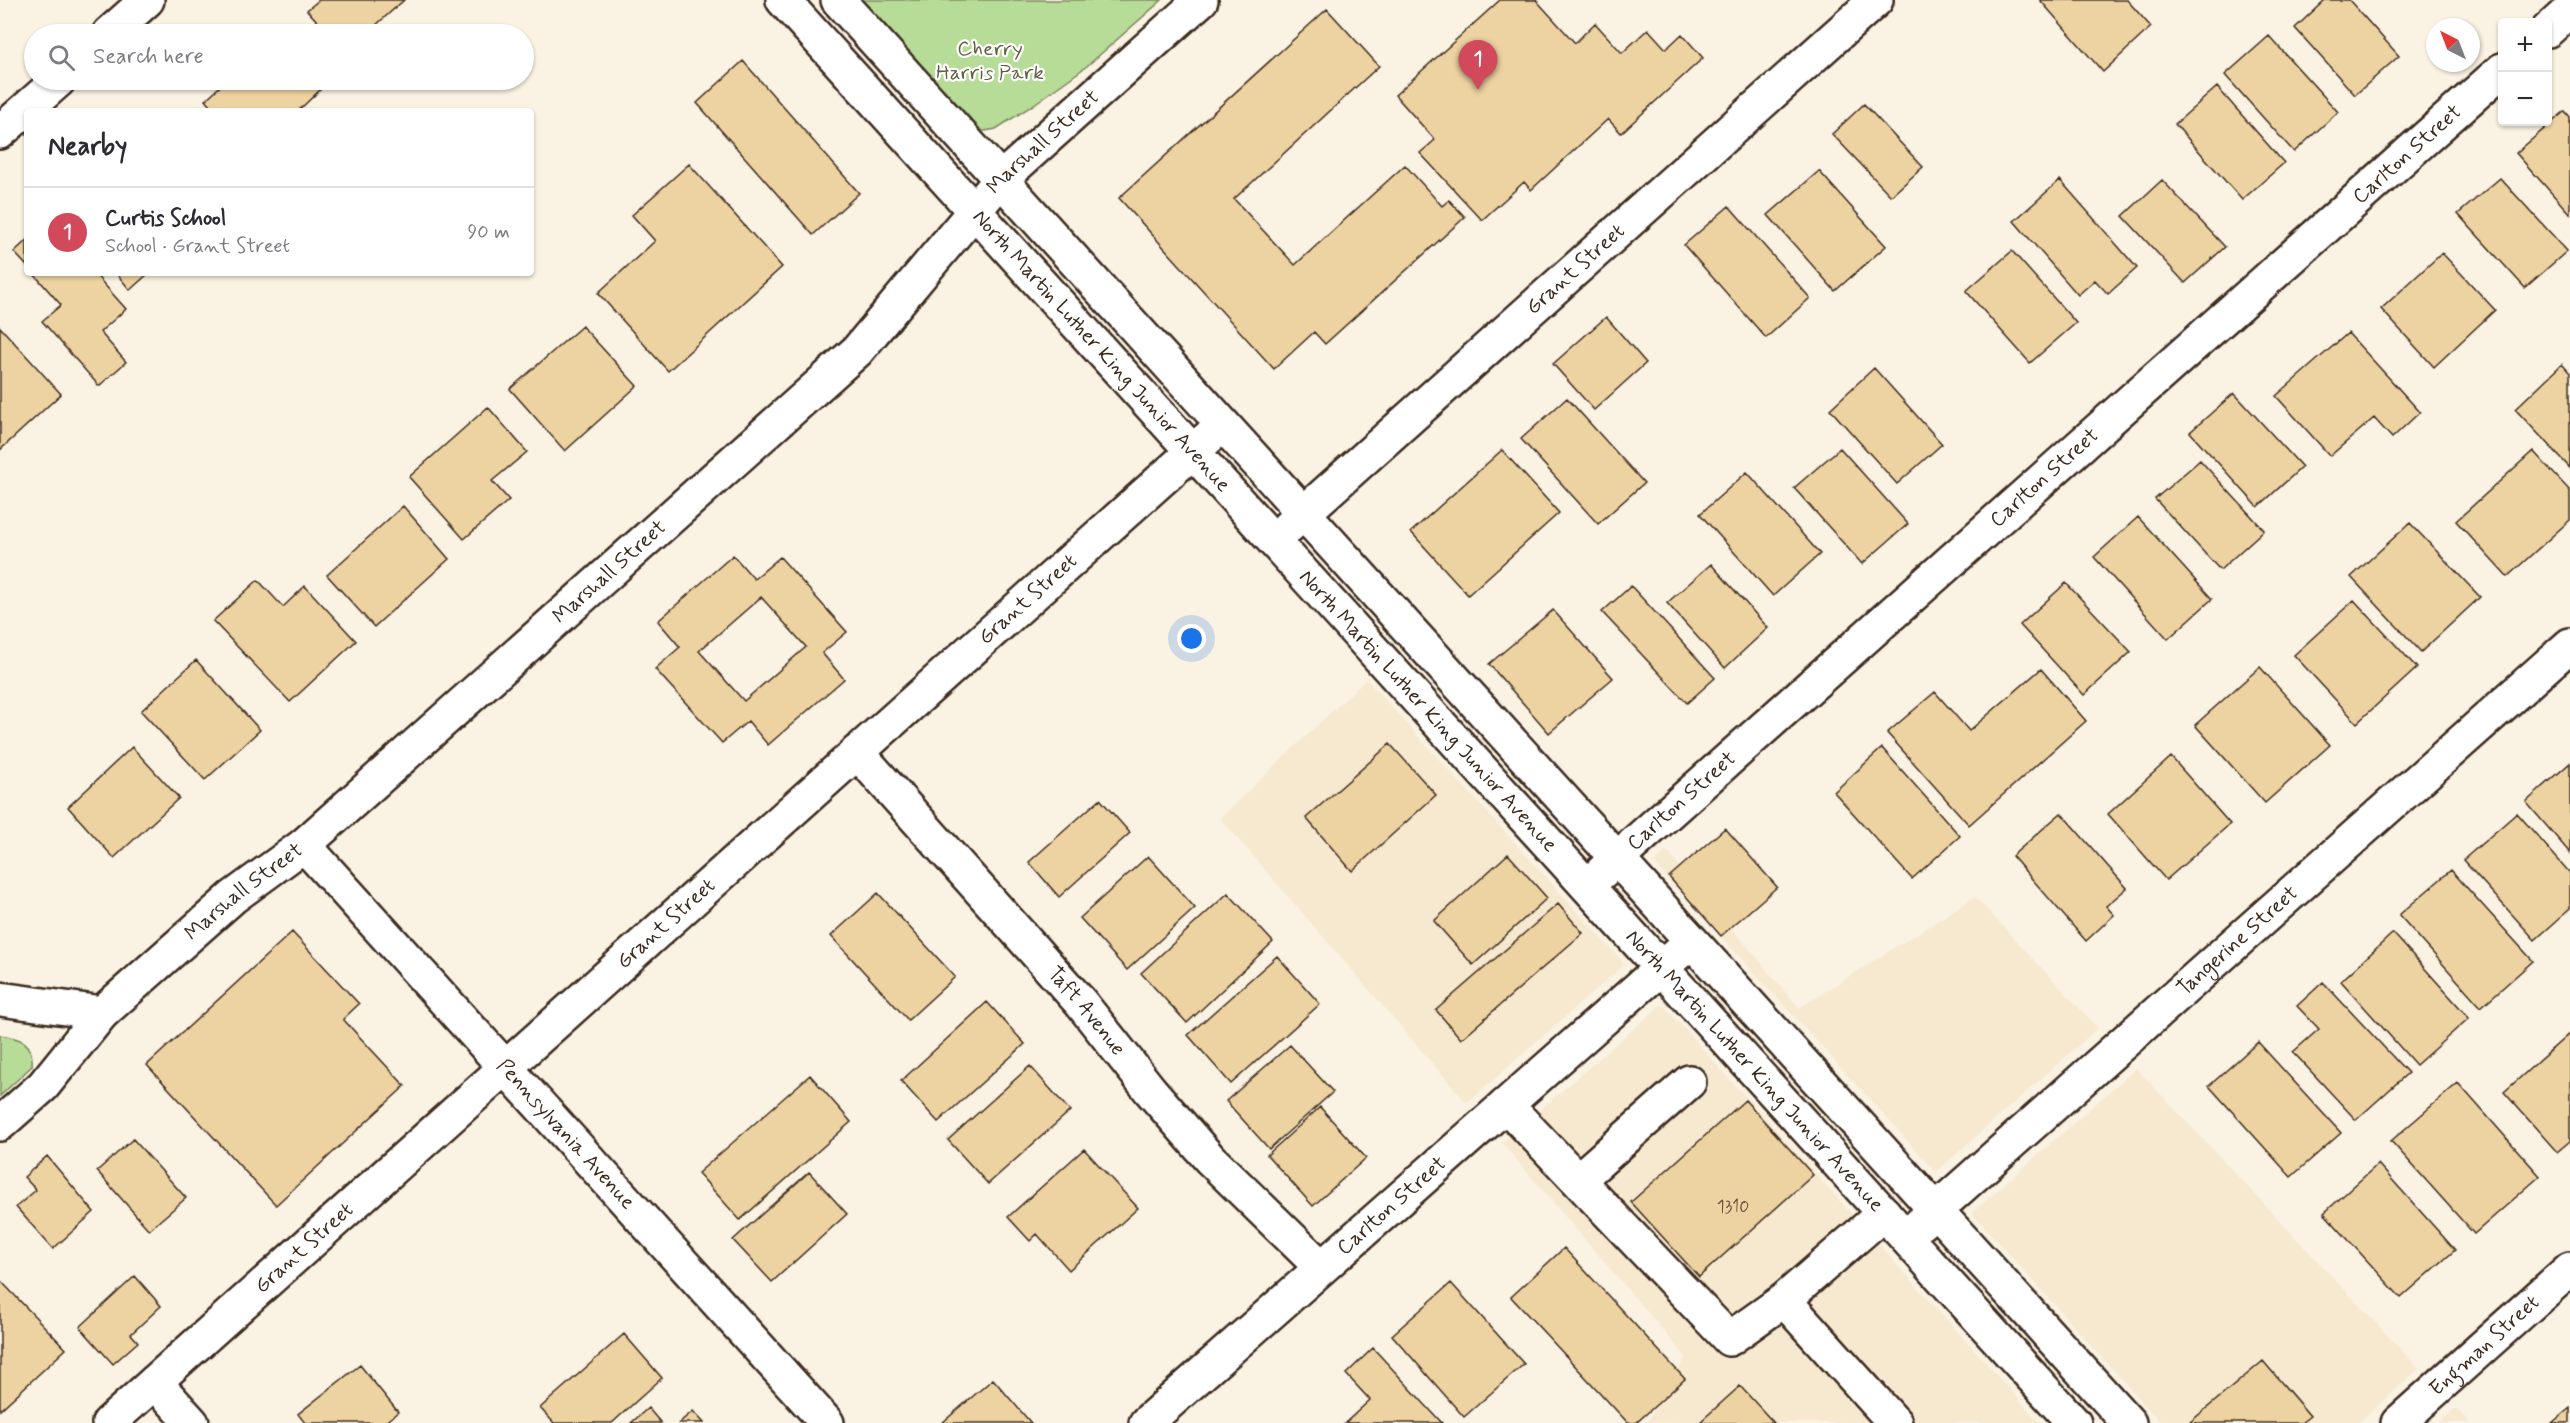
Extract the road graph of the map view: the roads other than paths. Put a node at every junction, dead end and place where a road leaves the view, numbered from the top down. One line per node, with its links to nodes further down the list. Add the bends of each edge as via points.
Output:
1 (147, 0): 7 (street)
2 (783, 0): 15 (street, North Martin Luther King Junior Avenue)
3 (838, 0): 14 (street, North Martin Luther King Junior Avenue)
4 (1201, 0): 14 (street, Marshall Street)
5 (1876, 0): 18 (street, Grant Street)
6 (2570, 10): 8 (street)
7 (120, 24)
8 (2552, 26)
9 (2500, 72): 23 (street, Carlton Street)
10 (48, 90): 11 (street)
11 (27, 108)
12 (24, 111): 13 (street)
13 (0, 132)
14 (1001, 179): 15 (street, Marshall Street); 16 (street, North Martin Luther King Junior Avenue)
15 (973, 212): 17 (street, North Martin Luther King Junior Avenue); 22 (street, Marshall Street, via 856,351)
16 (1224, 423): 17 (street, Grant Street); 18 (street, North Martin Luther King Junior Avenue)
17 (1192, 451): 19 (street, North Martin Luther King Junior Avenue); 21 (street, Grant Street)
18 (1304, 512): 19 (street, Grant Street); 23 (street, North Martin Luther King Junior Avenue)
19 (1273, 540): 24 (street, North Martin Luther King Junior Avenue)
20 (2570, 645): 34 (street, Tangerine Street)
21 (857, 752): 29 (street, Grant Street); 36 (street, Taft Avenue, via 1081,1003 1210,1159)
22 (304, 845): 28 (street, Marshall Street, via 233,897); 29 (street, Pennsylvania Avenue)
23 (1618, 859): 24 (street, Carlton Street); 25 (street, North Martin Luther King Junior Avenue)
24 (1586, 887): 26 (street, North Martin Luther King Junior Avenue)
25 (1692, 940): 26 (street, Carlton Street); 34 (street, North Martin Luther King Junior Avenue)
26 (1662, 968): 31 (street, Carlton Street); 35 (street, North Martin Luther King Junior Avenue)
27 (0, 999): 28 (street)
28 (102, 1013): 32 (street, Marshall Street, via 43,1086)
29 (505, 1068): 39 (street, Grant Street); 42 (street, Pennsylvania Avenue)
30 (1689, 1082): 33 (street)
31 (1506, 1105): 33 (street); 36 (street, Carlton Street)
32 (0, 1124)
33 (1578, 1180): 38 (street, Tangerine Street, via 1729,1339)
34 (1936, 1209): 35 (street, Tangerine Street); 46 (street, North Martin Luther King Junior Avenue)
35 (1895, 1224): 38 (street, Tangerine Street); 45 (street, North Martin Luther King Junior Avenue)
36 (1321, 1267): 43 (street, Carlton Street)
37 (2570, 1269): 47 (street, Engman Street)
38 (1784, 1300): 44 (street)
39 (155, 1382): 40 (street, Grant Street); 41 (street)
40 (109, 1423)
41 (192, 1423)
42 (827, 1423)
43 (1146, 1423)
44 (1895, 1423)
45 (2073, 1423)
46 (2128, 1423)
47 (2398, 1423)

